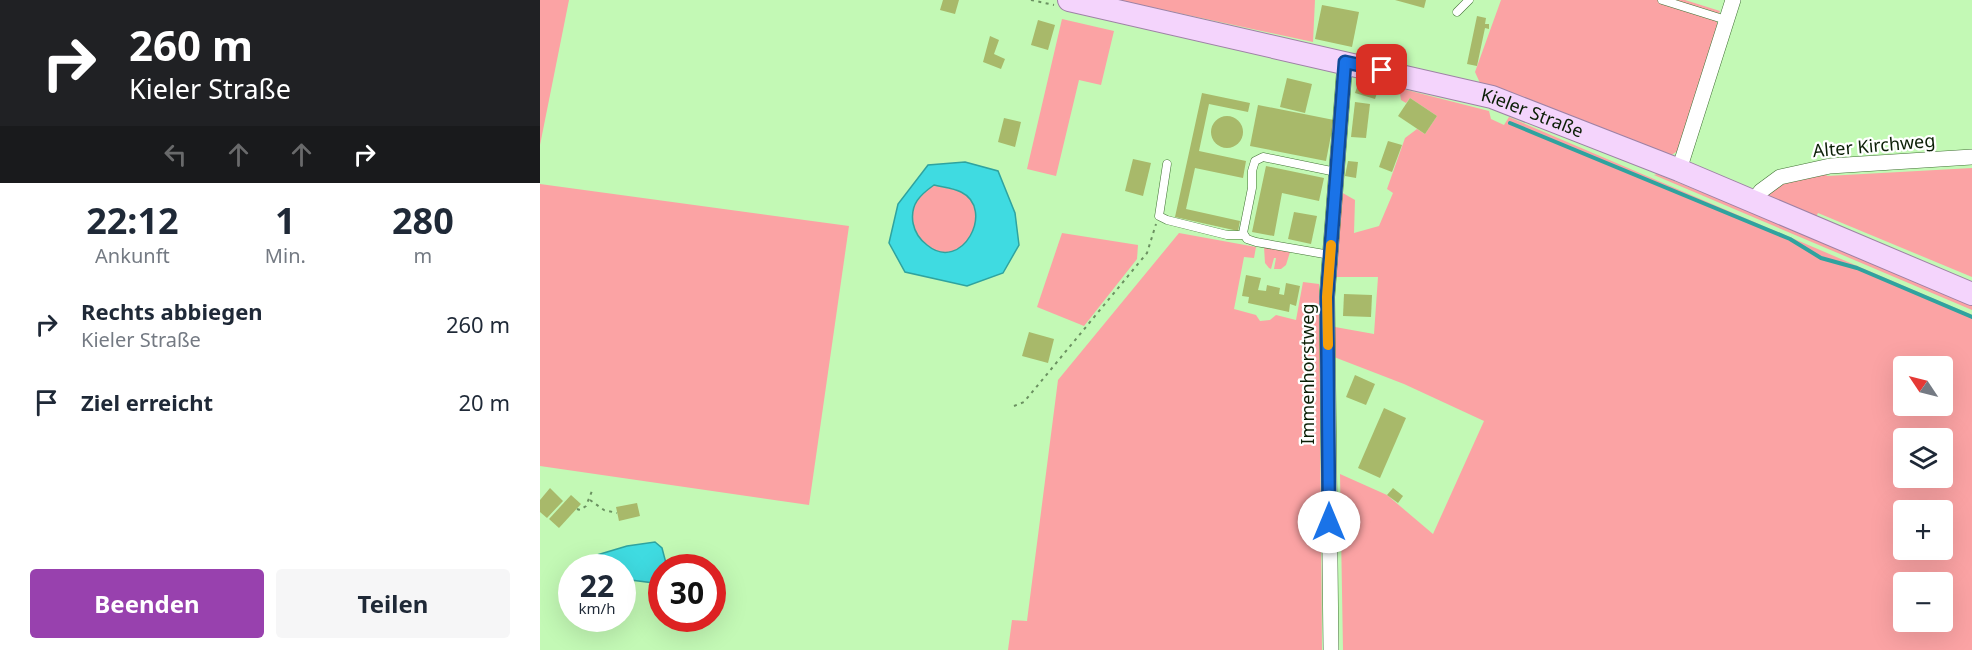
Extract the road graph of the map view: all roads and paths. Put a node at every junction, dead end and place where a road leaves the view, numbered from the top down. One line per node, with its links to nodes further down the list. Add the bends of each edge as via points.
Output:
1 (1069, 0): 7 (main road, Kieler Straße)
2 (1469, 0): 5 (lane)
3 (1662, 0): 6 (lane)
4 (1732, 0): 6 (street)
5 (1456, 12)
6 (1726, 20): 10 (street)
7 (1345, 62): 10 (main road, Kieler Straße, via 1492,97); 11 (street, Immenhorstweg)
8 (1972, 157): 12 (street, Alter Kirchweg, via 1830,166 1780,177)
9 (1167, 164): 13 (lane)
10 (1679, 170): 12 (main road, Kieler Straße)
11 (1336, 172): 14 (lane, via 1263,157 1255,161); 15 (street, Immenhorstweg)
12 (1753, 202): 16 (main road, Kieler Straße)
13 (1159, 216): 14 (lane, via 1227,235); 17 (path, via 1147,253 1024,402)
14 (1244, 235): 15 (lane, via 1256,242)
15 (1330, 255): 22 (street, Immenhorstweg, via 1327,297)
16 (1972, 294)
17 (1014, 406)
18 (592, 491): 19 (path)
19 (590, 500): 20 (path, via 586,507); 21 (path, via 603,510)
20 (577, 509)
21 (617, 513)
22 (1331, 650)

